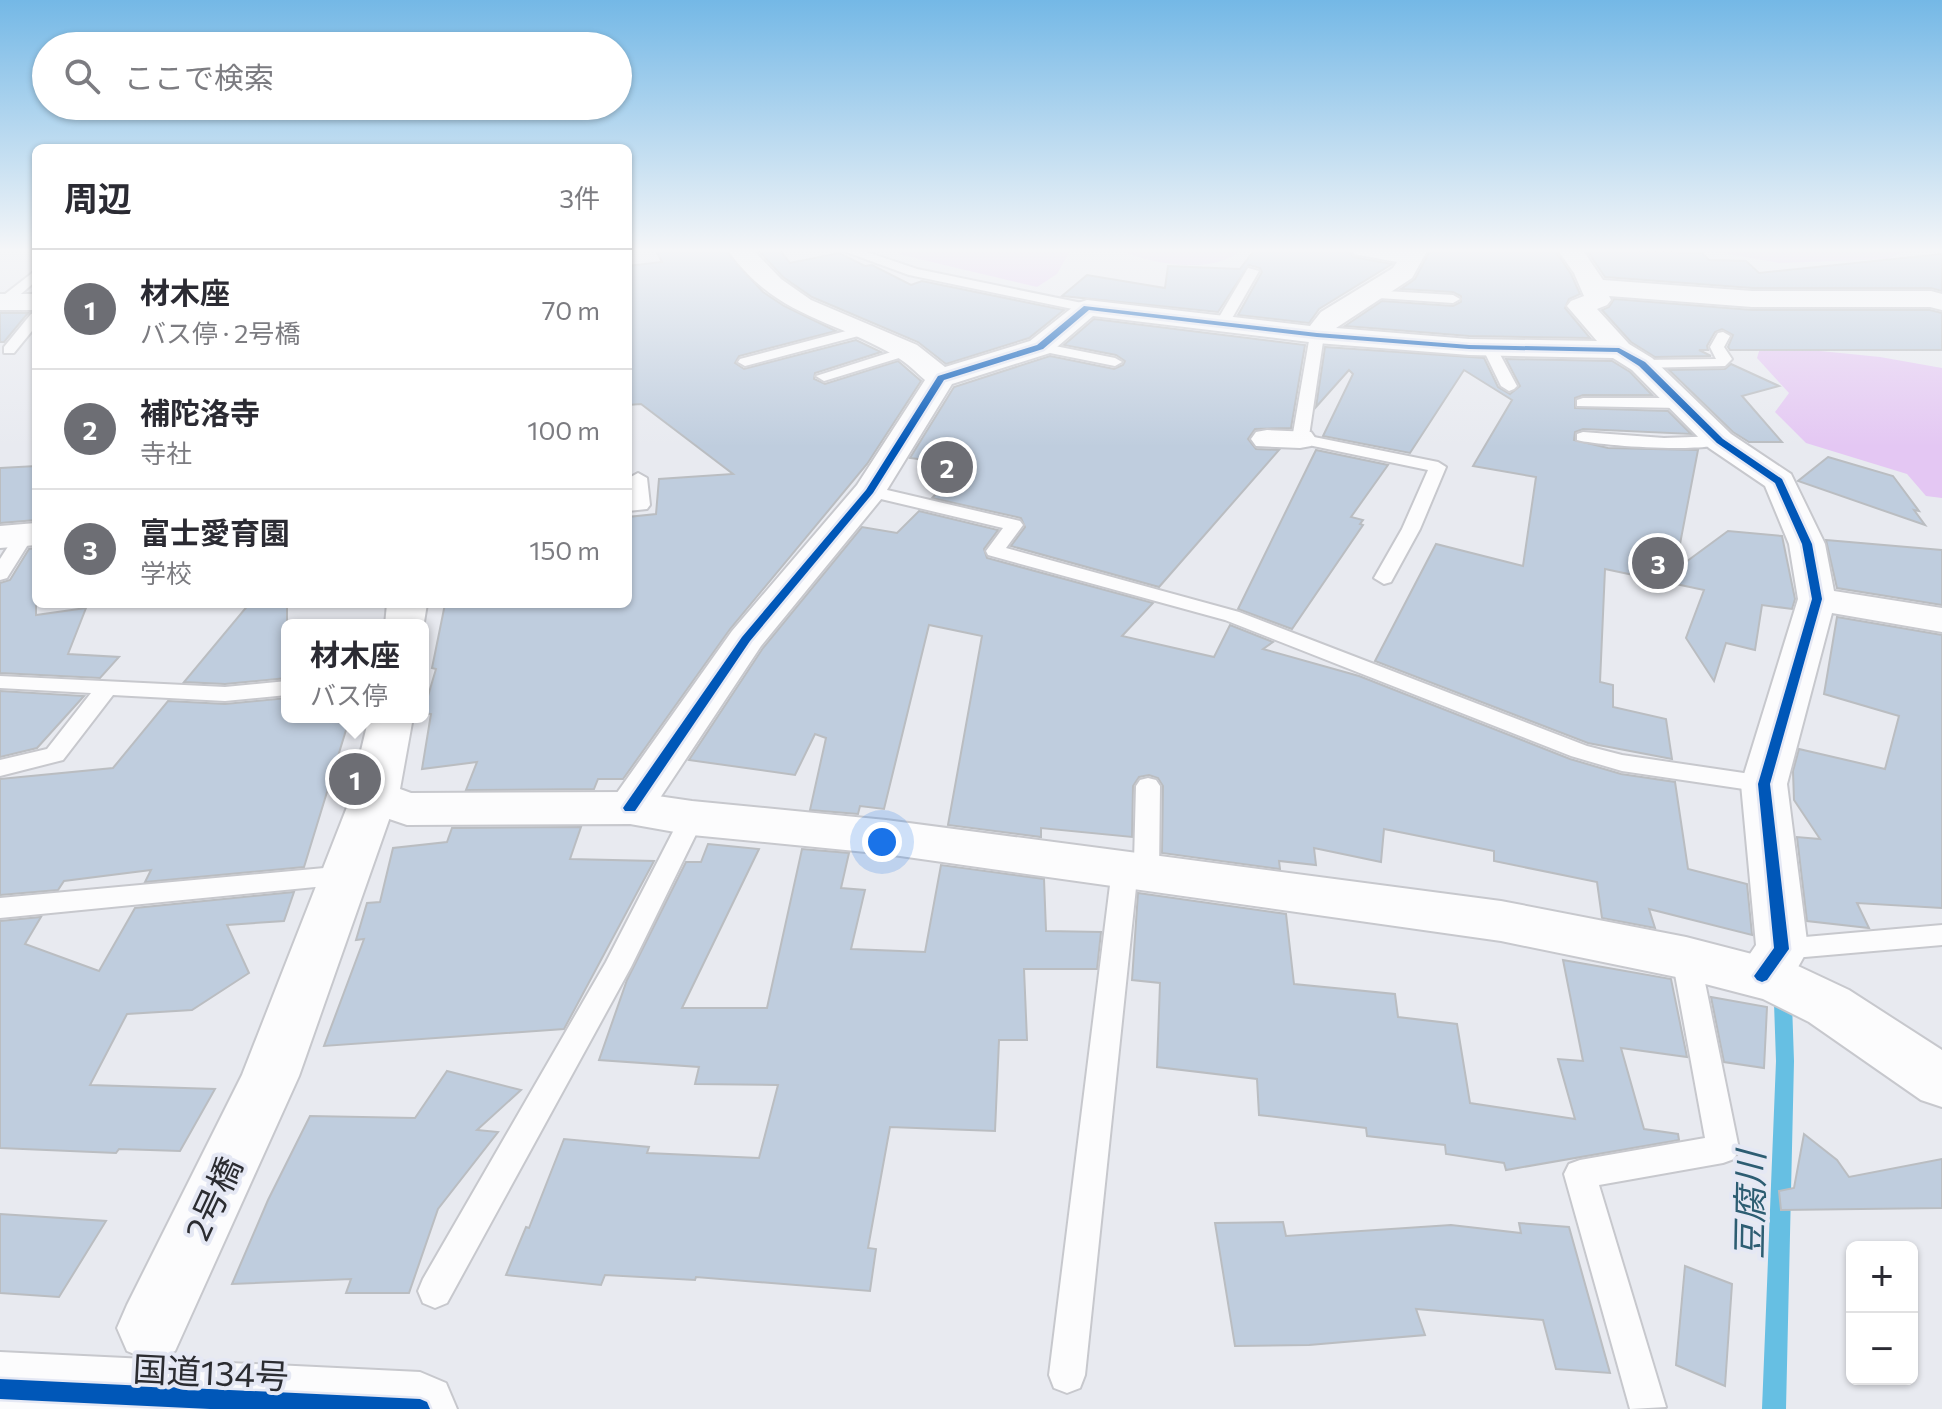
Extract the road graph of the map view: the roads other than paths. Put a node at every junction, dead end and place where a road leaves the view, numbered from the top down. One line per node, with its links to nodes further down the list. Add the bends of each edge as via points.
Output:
1 (824, 315): 9 (street)
2 (1079, 315): 12 (street)
3 (1144, 315): 8 (street)
4 (1227, 315): 8 (lane)
5 (1335, 315): 10 (street)
6 (1589, 315): 16 (street)
7 (32, 322): 14 (lane)
8 (1222, 324): 10 (street)
9 (861, 331): 15 (street); 17 (lane)
10 (1317, 335): 13 (street); 26 (lane)
11 (1723, 336): 16 (lane, via 1717,347 1725,359 1720,363)
12 (1040, 347): 18 (lane); 20 (street)
13 (1489, 347): 16 (street); 21 (lane)
14 (9, 350)
15 (907, 351): 19 (lane); 20 (street)
16 (1631, 357): 23 (street)
17 (745, 362)
18 (1115, 362)
19 (824, 376)
20 (941, 378): 29 (street)
21 (1509, 386)
22 (1583, 403): 23 (lane)
23 (1679, 403): 27 (street)
24 (1583, 437): 27 (lane)
25 (1267, 439): 26 (street)
26 (1300, 439): 33 (lane, via 1438,467)
27 (1720, 441): 34 (street, via 1779,481 1807,544)
28 (638, 478): 30 (lane, via 641,505)
29 (870, 491): 41 (lane, via 1014,525 995,551 1232,616 1579,751 1622,763); 44 (street, via 746,639)
30 (632, 506)
31 (20, 535): 32 (lane)
32 (0, 574)
33 (1384, 578)
34 (1817, 599): 35 (street); 41 (street)
35 (1942, 620)
36 (0, 682): 38 (lane)
37 (281, 689): 38 (lane, via 225,694)
38 (105, 690): 40 (lane, via 55,755)
39 (390, 723): 43 (main road)
40 (0, 768)
41 (1764, 784): 51 (street)
42 (1148, 786): 46 (lane)
43 (374, 797): 44 (main road, via 407,809); 47 (street, 2号橋)
44 (630, 808): 45 (main road)
45 (692, 818): 46 (main road); 53 (lane, via 617,967)
46 (1135, 870): 50 (main road, via 1501,921); 55 (lane)
47 (346, 875): 48 (lane); 54 (street, 2号橋, via 270,1076)
48 (0, 908)
49 (1942, 935): 51 (lane)
50 (1686, 958): 51 (main road); 57 (lane, via 1723,1149 1580,1174)
51 (1774, 969): 52 (main road)
52 (1942, 1082)
53 (435, 1291)
54 (153, 1324)
55 (1067, 1375)
56 (0, 1389): 58 (main road, 国道134号)
57 (1648, 1407)
58 (420, 1409)

